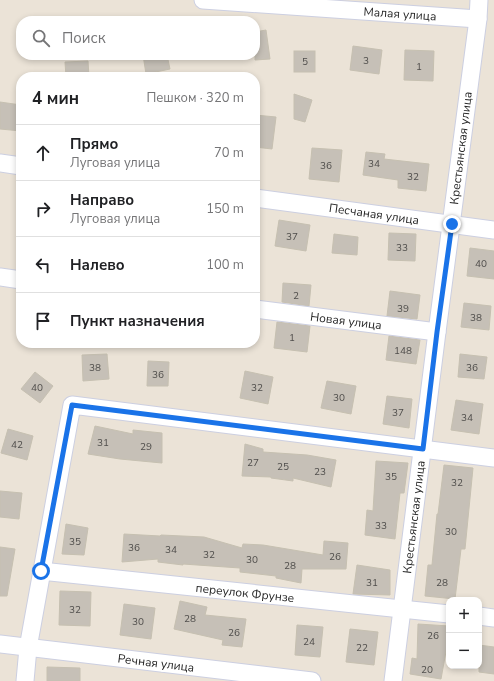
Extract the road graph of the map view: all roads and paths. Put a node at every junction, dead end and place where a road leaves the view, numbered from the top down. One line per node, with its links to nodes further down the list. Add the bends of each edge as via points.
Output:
1 (203, 0): 3 (street, Малая улица)
2 (479, 0): 3 (street, Крестьянская улица)
3 (478, 19): 7 (street, Крестьянская улица)
4 (0, 163): 5 (street)
5 (16, 165)
6 (260, 199): 7 (street, Песчаная улица)
7 (452, 224): 8 (street, Песчаная улица); 12 (street, Крестьянская улица)
8 (494, 230)
9 (0, 277): 10 (street)
10 (16, 279)
11 (260, 310): 12 (street, Новая улица)
12 (437, 332): 13 (street, Крестьянская улица)
13 (423, 449): 14 (street); 15 (street, via 72,405); 16 (street, Крестьянская улица)
14 (494, 458)
15 (41, 571): 16 (street, переулок Фрунзе); 21 (street)
16 (402, 609): 17 (street, переулок Фрунзе); 24 (street, Крестьянская улица)
17 (446, 614)
18 (482, 616): 19 (street)
19 (494, 618)
20 (0, 644): 21 (street, Речная улица)
21 (28, 648): 22 (street); 23 (street, Речная улица)
22 (25, 681)
23 (312, 681)
24 (393, 681)

